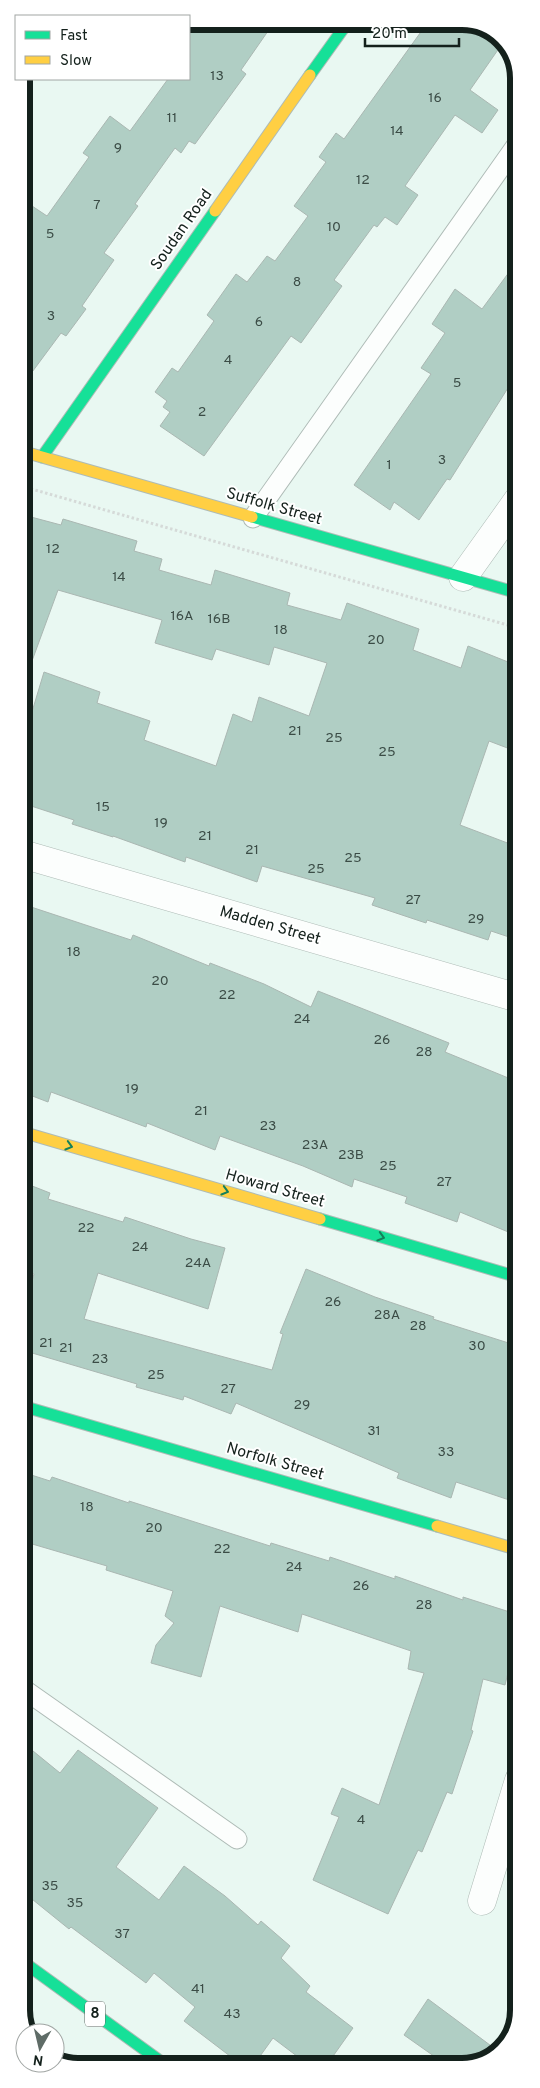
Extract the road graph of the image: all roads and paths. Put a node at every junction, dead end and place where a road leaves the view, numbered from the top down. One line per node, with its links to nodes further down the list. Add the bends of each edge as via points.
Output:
1 (342, 30): 4 (main road, Soudan Road)
2 (510, 154): 7 (lane)
3 (30, 453): 4 (main road, Suffolk Street)
4 (42, 457): 7 (main road, Suffolk Street)
5 (30, 488): 10 (path)
6 (510, 511): 8 (street)
7 (254, 518): 8 (main road, Suffolk Street)
8 (463, 577): 9 (main road, Suffolk Street)
9 (510, 591)
10 (510, 626)
11 (30, 856): 12 (street, Madden Street)
12 (510, 996)
13 (30, 1134): 14 (main road, Howard Street, one-way to 14)
14 (510, 1275)
15 (30, 1408): 16 (main road, Norfolk Street)
16 (510, 1548)
17 (30, 1694): 19 (lane)
18 (510, 1809): 20 (street)
19 (237, 1839)
20 (482, 1901)
21 (30, 1968): 22 (main road, 8)
22 (156, 2058)

